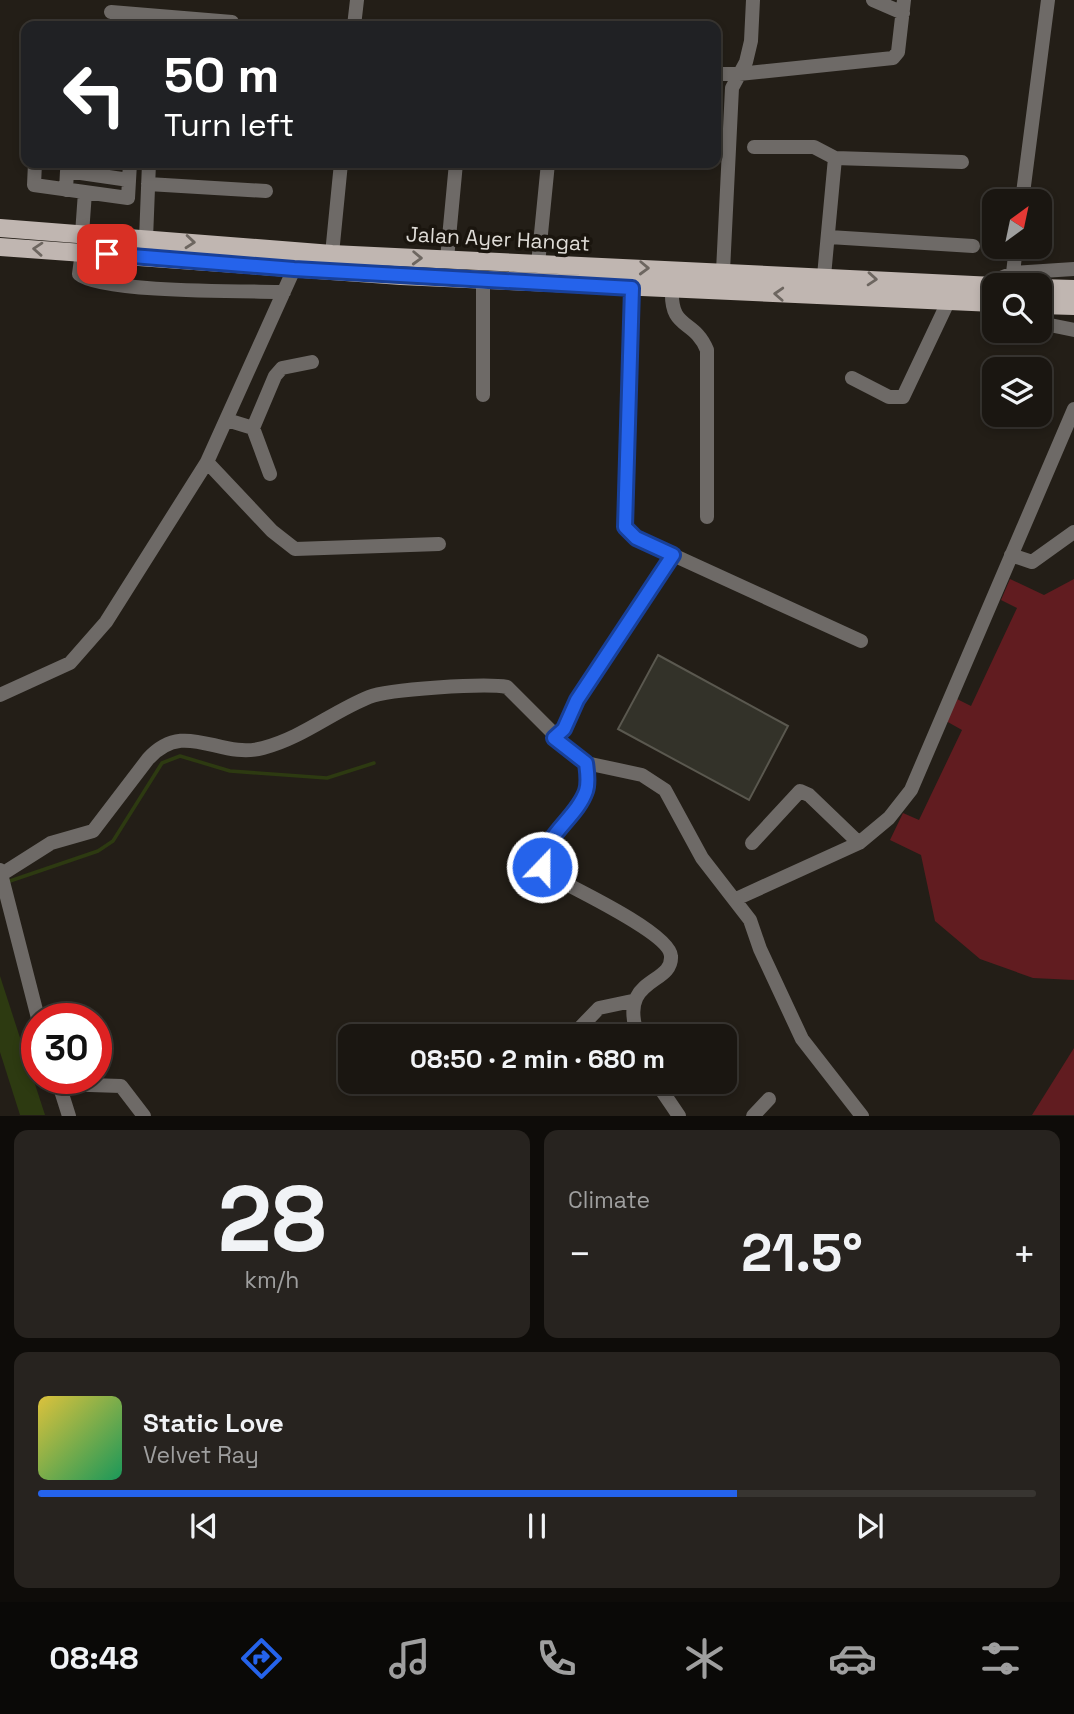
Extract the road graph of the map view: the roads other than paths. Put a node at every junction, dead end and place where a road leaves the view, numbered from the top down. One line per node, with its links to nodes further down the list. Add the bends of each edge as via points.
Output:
1 (357, 0): 8 (street)
2 (753, 0): 10 (street, via 751,41)
3 (873, 0): 5 (street)
4 (1048, 0): 22 (street)
5 (903, 6): 10 (street, via 898,52 893,58)
6 (111, 12): 7 (street)
7 (156, 21)
8 (355, 21)
9 (721, 74): 10 (street)
10 (739, 74): 40 (street, via 732,88)
11 (754, 147): 12 (street, via 814,147)
12 (835, 158): 13 (street); 28 (street)
13 (962, 162)
14 (35, 168): 23 (street, via 34,185)
15 (130, 168): 20 (street)
16 (149, 168): 21 (street)
17 (341, 168): 33 (street)
18 (456, 168): 34 (street)
19 (548, 168): 36 (street)
20 (129, 180): 23 (street, via 67,171); 25 (street, via 128,198)
21 (148, 184): 24 (street); 29 (street)
22 (1024, 189)
23 (66, 190): 25 (street)
24 (266, 191)
25 (85, 192): 27 (street)
26 (0, 228): 27 (main road, Jalan Ayer Hangat)
27 (82, 234): 29 (main road, Jalan Ayer Hangat)
28 (830, 236): 30 (street); 42 (street)
29 (146, 239): 33 (main road, Jalan Ayer Hangat, one-way to 33)
30 (973, 246)
31 (0, 247): 32 (main road, Jalan Ayer Hangat, one-way to 31)
32 (82, 252): 37 (main road, Jalan Ayer Hangat); 48 (street, via 79,274 93,281)
33 (332, 254): 34 (main road, Jalan Ayer Hangat, one-way to 34)
34 (447, 259): 36 (main road, Jalan Ayer Hangat)
35 (1015, 259): 41 (street)
36 (538, 264): 40 (main road, Jalan Ayer Hangat, one-way to 40)
37 (229, 265): 38 (main road, Jalan Ayer Hangat); 48 (street)
38 (294, 269): 43 (main road, Jalan Ayer Hangat); 49 (street)
39 (1074, 269): 41 (street)
40 (723, 271): 42 (main road, Jalan Ayer Hangat)
41 (1013, 273)
42 (824, 276): 50 (main road, Jalan Ayer Hangat, one-way to 50)
43 (483, 281): 44 (main road, Jalan Ayer Hangat); 58 (street)
44 (632, 288): 46 (main road, Jalan Ayer Hangat); 67 (street, via 625,527 636,538)
45 (1052, 288): 47 (main road)
46 (672, 289): 51 (main road, Jalan Ayer Hangat, one-way to 46); 64 (street, via 675,316 697,334 707,350)
47 (1074, 289)
48 (230, 290): 49 (street)
49 (284, 292): 60 (street)
50 (982, 297): 51 (main road, Jalan Ayer Hangat)
51 (948, 302): 57 (street, via 903,397 889,397)
52 (1052, 305): 53 (main road)
53 (1074, 306)
54 (1052, 325): 55 (street)
55 (1074, 330)
56 (312, 362): 61 (street, via 282,368)
57 (852, 378)
58 (483, 395)
59 (1074, 409): 68 (street)
60 (227, 420): 61 (street); 62 (street)
61 (253, 428): 63 (street)
62 (207, 462): 66 (street, via 272,531 295,548); 70 (street, via 132,584 80,654 58,671)
63 (270, 474)
64 (707, 517)
65 (1074, 532): 68 (street, via 1032,562)
66 (439, 544)
67 (673, 555): 69 (street); 71 (street)
68 (1010, 555): 74 (street, via 911,790 889,818)
69 (861, 641)
70 (0, 695)
71 (554, 738): 72 (street); 75 (street, via 518,695 499,686 372,696 287,741 252,751 172,740 148,759 93,831 51,843)
72 (586, 763): 76 (street, via 642,775 665,790 702,858); 77 (street, via 586,792 547,848 542,867 668,946 669,965)
73 (752, 843): 74 (street, via 796,794 805,791)
74 (859, 843): 76 (street)
75 (3, 878): 78 (street)
76 (736, 899): 89 (street, via 750,920 797,1031)
77 (632, 1001): 79 (street, via 598,1008); 80 (street)
78 (34, 1003)
79 (583, 1024)
80 (634, 1024)
81 (112, 1085): 86 (street, via 121,1086)
82 (62, 1094): 85 (street)
83 (664, 1094): 87 (street)
84 (769, 1099): 88 (street)
85 (69, 1115)
86 (144, 1115)
87 (678, 1115)
88 (753, 1115)
89 (862, 1115)

